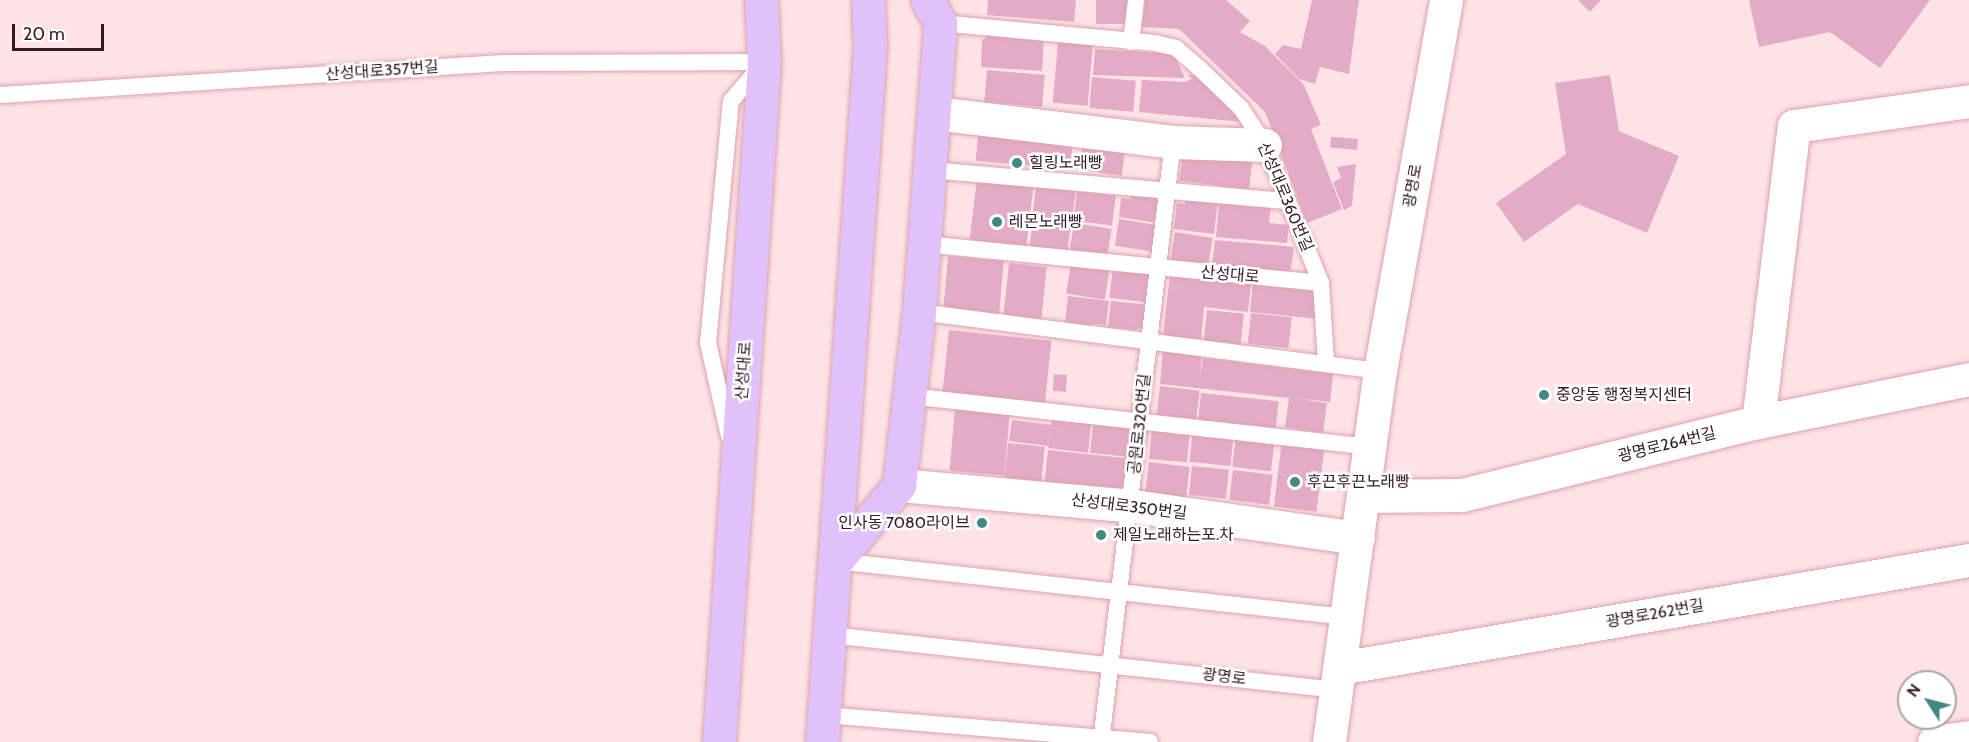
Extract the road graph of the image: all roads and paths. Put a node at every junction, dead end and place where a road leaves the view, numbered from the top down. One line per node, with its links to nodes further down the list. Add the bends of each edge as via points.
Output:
1 (761, 0): 7 (main road, 산성대로)
2 (868, 0): 33 (main road, via 870,47)
3 (1136, 0): 6 (lane)
4 (1446, 0): 22 (street, 광명로)
5 (934, 12): 6 (lane, 산성대로360번길); 10 (main road)
6 (1131, 42): 12 (lane, 산성대로360번길, via 1176,48 1241,108)
7 (764, 62): 8 (lane, 산성대로357번길, via 504,63); 42 (main road, 산성대로)
8 (0, 95)
9 (1969, 101): 26 (street, via 1794,126)
10 (935, 113): 11 (street); 13 (main road)
11 (1173, 142): 12 (street); 14 (lane, 공원로320번길)
12 (1265, 145): 15 (lane, 산성대로360번길)
13 (930, 170): 14 (lane); 16 (main road)
14 (1166, 194): 15 (lane); 17 (lane, 공원로320번길)
15 (1286, 201): 18 (lane, 산성대로360번길)
16 (924, 244): 17 (lane, 산성대로); 19 (main road)
17 (1157, 269): 18 (lane, 산성대로); 20 (lane, 공원로320번길)
18 (1321, 283): 21 (lane, 산성대로360번길)
19 (919, 312): 20 (lane); 24 (main road)
20 (1149, 343): 21 (lane); 25 (lane, 공원로320번길)
21 (1326, 362): 22 (lane)
22 (1380, 371): 27 (street, 광명로)
23 (1969, 379): 26 (street, 광명로264번길)
24 (909, 396): 25 (lane); 28 (main road)
25 (1140, 421): 27 (lane); 30 (lane, 공원로320번길)
26 (1758, 422): 29 (street, 광명로264번길, via 1462,495)
27 (1370, 447): 29 (street, 광명로)
28 (899, 485): 30 (street, 산성대로350번길); 33 (main road)
29 (1363, 496): 31 (street, 광명로)
30 (1133, 506): 31 (street, 산성대로350번길); 34 (lane, 공원로320번길)
31 (1358, 538): 35 (street, 광명로)
32 (1969, 560): 38 (street, 광명로262번길)
33 (836, 561): 34 (lane); 36 (main road)
34 (1119, 589): 35 (lane); 37 (lane, 공원로320번길)
35 (1347, 617): 38 (street, 광명로)
36 (830, 635): 37 (lane); 39 (main road)
37 (1111, 664): 38 (lane, 광명로); 41 (lane, 공원로320번길)
38 (1338, 679): 44 (street, 광명로)
39 (823, 728): 41 (lane)
40 (1969, 737): 45 (street)
41 (1102, 740): 43 (lane)
42 (720, 742)
43 (1150, 742)
44 (1329, 742)
45 (1934, 742)

